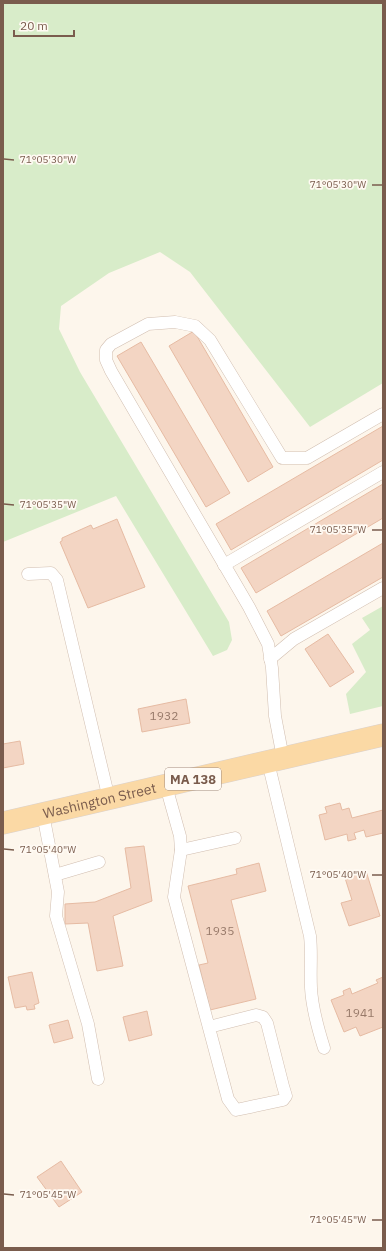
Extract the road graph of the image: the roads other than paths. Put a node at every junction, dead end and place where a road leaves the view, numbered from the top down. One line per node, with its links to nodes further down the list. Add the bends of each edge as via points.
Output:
1 (383, 414): 3 (lane, via 307,458 282,458 210,340 195,326 175,322 148,324 111,344 106,350 106,360 111,371)
2 (383, 472): 3 (lane)
3 (224, 565): 6 (lane, via 268,644)
4 (28, 574): 10 (lane, via 51,573 57,580)
5 (383, 588): 6 (lane, via 294,639)
6 (270, 660): 8 (lane, via 275,716)
7 (383, 735): 8 (main road, Washington Street / MA 138)
8 (275, 760): 9 (main road, Washington Street / MA 138); 18 (lane, via 310,936 311,988)
9 (166, 786): 10 (main road, Washington Street / MA 138); 14 (lane, via 180,836)
10 (108, 799): 11 (main road, Washington Street / MA 138)
11 (43, 814): 12 (main road, Washington Street / MA 138); 16 (lane)
12 (3, 823)
13 (235, 838): 14 (lane)
14 (181, 850): 17 (lane, via 174,897)
15 (99, 862): 16 (lane)
16 (55, 875): 19 (lane, via 58,892 56,916 88,1024)
17 (209, 1026): 17 (lane, via 228,1099 236,1110 283,1100 286,1096 267,1023 263,1017 256,1015)
18 (324, 1048)
19 (98, 1079)

